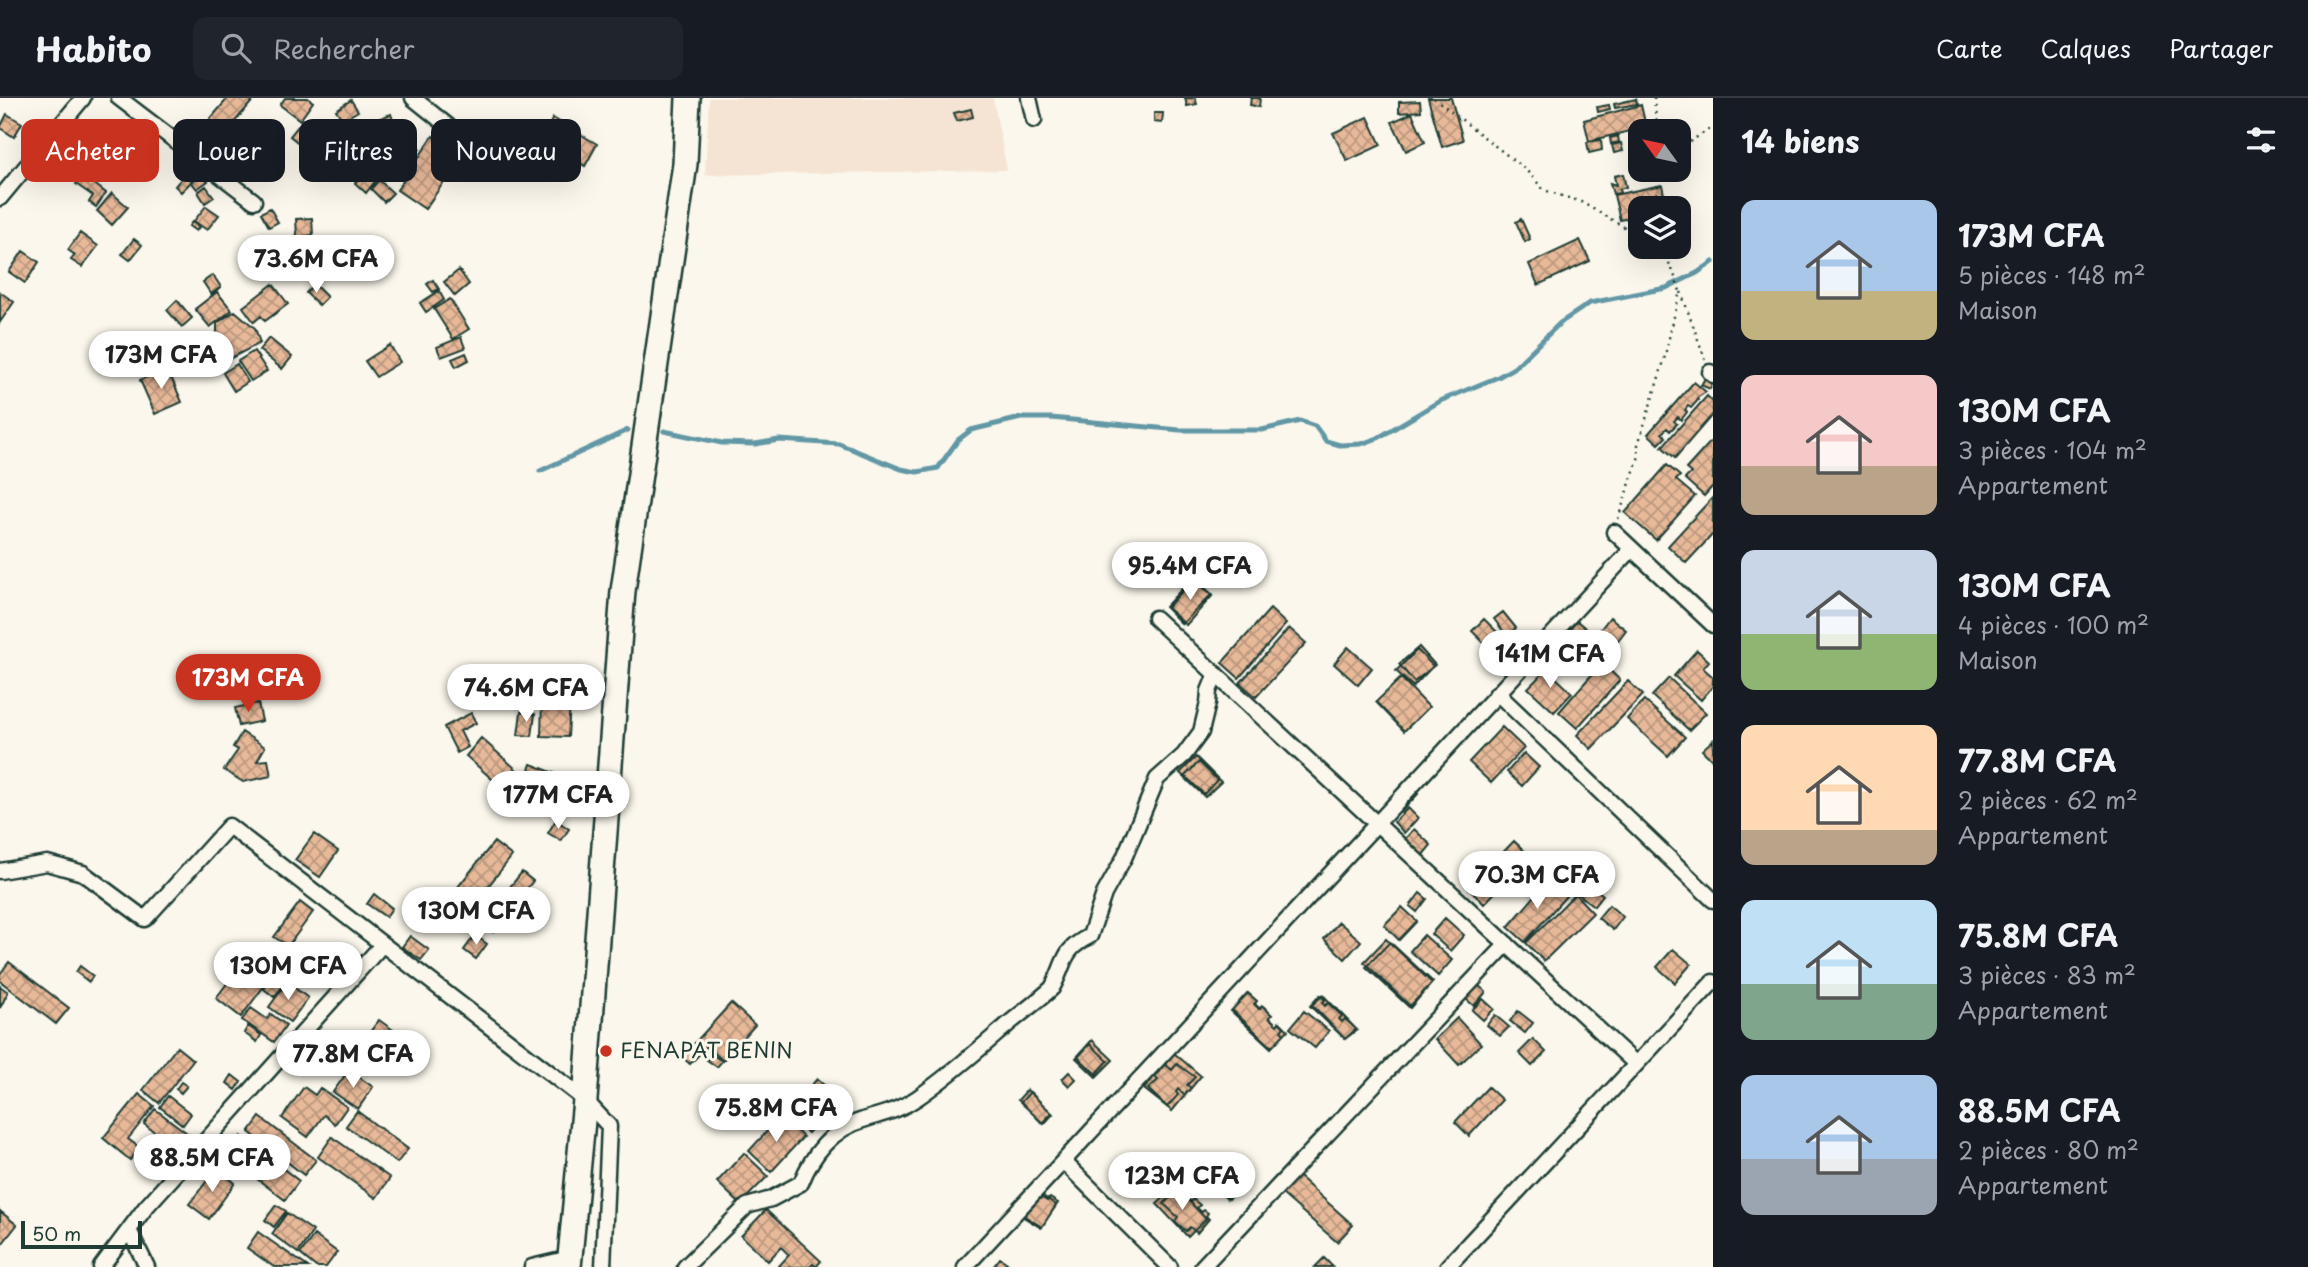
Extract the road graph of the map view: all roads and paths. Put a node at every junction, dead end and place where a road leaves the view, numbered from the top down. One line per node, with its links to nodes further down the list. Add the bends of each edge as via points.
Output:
1 (82, 98): 13 (street)
2 (119, 98): 14 (street)
3 (413, 98): 8 (street)
4 (688, 98): 32 (main road, via 685,164 623,591)
5 (1029, 98): 10 (street)
6 (1434, 98): 15 (path, via 1526,170 1544,190 1581,202)
7 (1654, 98): 9 (path)
8 (439, 119)
9 (1656, 119)
10 (1034, 120)
11 (1713, 127): 12 (path)
12 (1691, 141)
13 (0, 198)
14 (254, 201)
15 (1628, 229)
16 (1666, 259): 17 (path)
17 (1680, 291): 18 (path); 19 (path, via 1637,448 1639,456)
18 (1711, 373)
19 (1614, 532): 20 (street)
20 (1632, 549): 22 (street); 24 (street)
21 (1156, 618): 23 (street)
22 (1713, 625)
23 (1216, 674): 25 (street); 40 (street, via 1202,732 1157,779 1104,894 1090,936 1065,956 1052,988 899,1110 839,1132 808,1164 801,1183 747,1206)
24 (1497, 693): 25 (street); 27 (street)
25 (1376, 823): 28 (street); 33 (street)
26 (0, 870): 29 (street, via 47,863 83,873 145,919 229,826)
27 (1713, 900)
28 (1507, 944): 31 (street); 43 (street)
29 (382, 945): 32 (street); 34 (street)
30 (1713, 982): 31 (street)
31 (1636, 1064): 44 (street)
32 (585, 1100): 35 (main road); 39 (street, via 609,1126)
33 (1064, 1162): 41 (street); 42 (street)
34 (129, 1230): 36 (street); 37 (street)
35 (572, 1264): 38 (street)
36 (101, 1267)
37 (147, 1267)
38 (532, 1267)
39 (603, 1267)
40 (685, 1267)
41 (965, 1267)
42 (1170, 1267)
43 (1202, 1267)
44 (1447, 1267)

